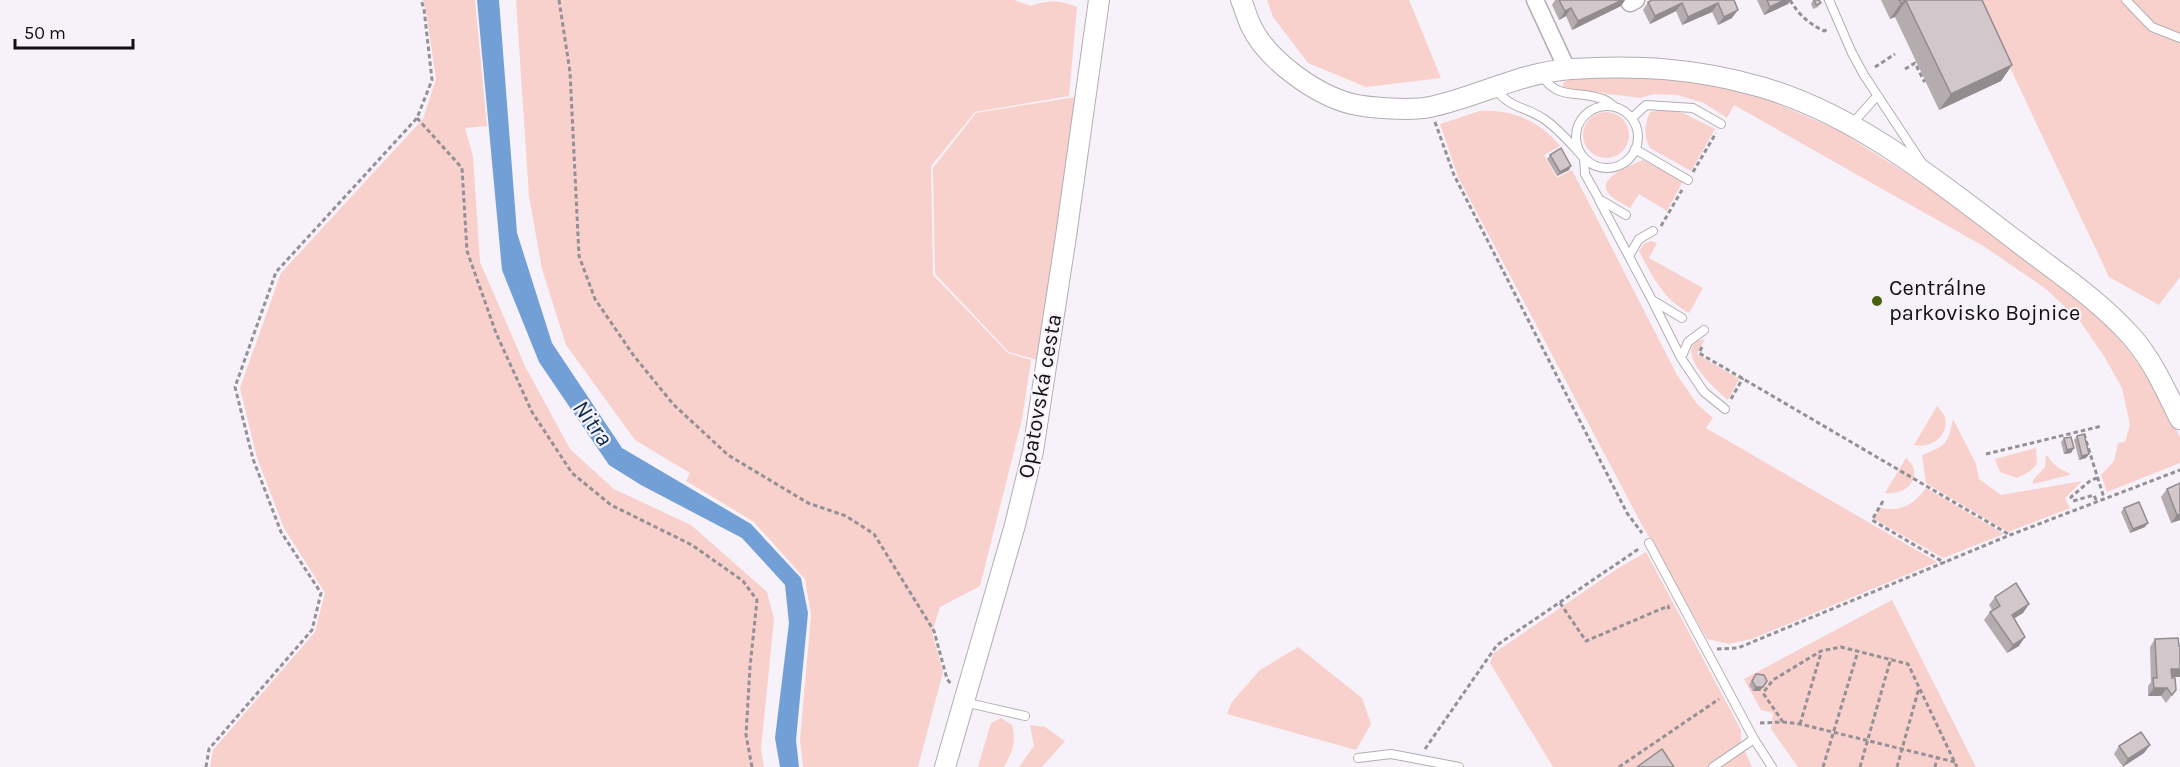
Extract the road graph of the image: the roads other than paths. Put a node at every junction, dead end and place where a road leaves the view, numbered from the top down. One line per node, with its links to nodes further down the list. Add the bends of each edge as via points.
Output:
1 (1242, 0): 11 (street, via 1252,28 1272,55 1294,74 1351,104 1431,107)
2 (1535, 0): 9 (street)
3 (1628, 0): 4 (street)
4 (1636, 0)
5 (1829, 0): 12 (lane, via 1852,53)
6 (2126, 0): 8 (lane, via 2152,27)
7 (1098, 8): 32 (street, Opatovská cesta, via 1033,451)
8 (2180, 38)
9 (1567, 69): 10 (street); 16 (street, via 1675,68 1724,77 1763,87)
10 (1541, 74): 11 (street); 13 (lane, via 1548,86 1602,99)
11 (1494, 86): 18 (lane, via 1504,100 1544,119)
12 (1877, 96): 16 (lane); 19 (lane)
13 (1616, 107): 14 (lane); 18 (lane, via 1600,107 1586,114 1577,128 1577,144)
14 (1632, 118): 15 (lane, via 1646,105 1693,108); 17 (lane, via 1637,127)
15 (1721, 124)
16 (1851, 126): 19 (street)
17 (1635, 150): 18 (lane, via 1623,163 1606,168); 20 (lane)
18 (1584, 158): 21 (lane, via 1585,174)
19 (1929, 174): 30 (street, via 2103,307 2134,339 2160,378)
20 (1688, 180)
21 (1599, 199): 22 (lane); 24 (lane)
22 (1626, 215)
23 (1655, 232): 24 (lane, via 1639,239)
24 (1629, 256): 25 (lane)
25 (1652, 300): 26 (lane); 28 (lane)
26 (1683, 318)
27 (1704, 330): 28 (lane, via 1688,342)
28 (1681, 358): 29 (lane, via 1704,392)
29 (1725, 409)
30 (2180, 419)
31 (1649, 543): 34 (lane)
32 (964, 702): 33 (lane); 36 (street, Opatovská cesta)
33 (1025, 716)
34 (1754, 739): 38 (lane); 39 (lane)
35 (1358, 758): 37 (lane, via 1391,754)
36 (945, 767)
37 (1460, 767)
38 (1713, 767)
39 (1772, 767)

